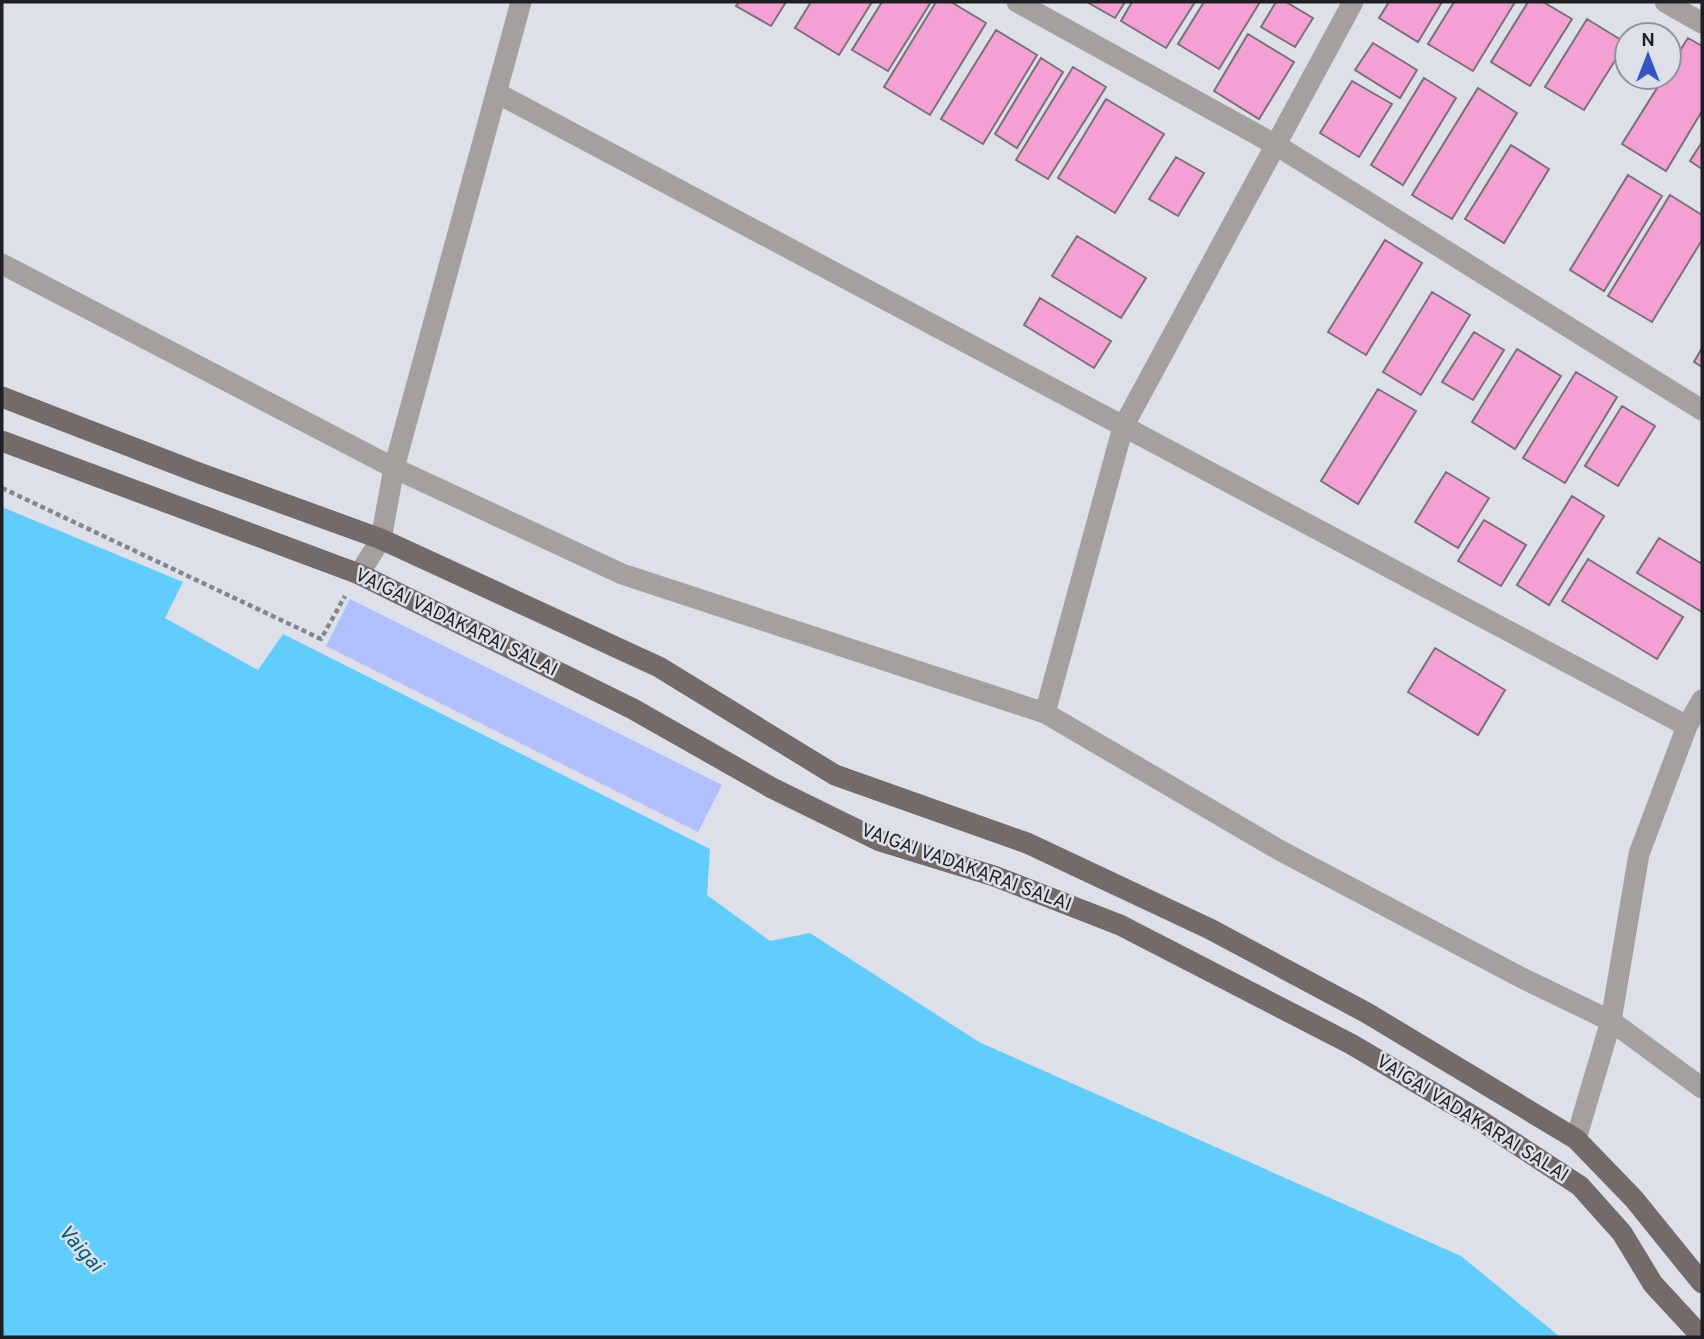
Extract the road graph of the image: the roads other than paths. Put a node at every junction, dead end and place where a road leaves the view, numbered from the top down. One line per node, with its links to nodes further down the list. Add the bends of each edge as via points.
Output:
1 (521, 2): 6 (street)
2 (1017, 2): 7 (street)
3 (1353, 2): 7 (street)
4 (1665, 2): 5 (street)
5 (1702, 23)
6 (496, 93): 11 (street); 13 (street)
7 (1276, 145): 10 (street); 11 (street)
8 (2, 264): 13 (street)
9 (2, 397): 14 (main road, VAIGAI VADAKARAI SALAI)
10 (1702, 410)
11 (1123, 427): 17 (street); 18 (street)
12 (2, 441): 15 (main road, VAIGAI VADAKARAI SALAI)
13 (394, 468): 14 (street); 17 (street, via 622,574)
14 (381, 539): 15 (street); 21 (main road, VAIGAI VADAKARAI SALAI, via 659,667 835,775 1027,844 1210,929 1367,1013)
15 (359, 574): 23 (main road, VAIGAI VADAKARAI SALAI, via 633,709 772,788 880,841 994,876 1120,925 1352,1044 1580,1186 1622,1233 1653,1284)
16 (1702, 700): 18 (street)
17 (1045, 713): 19 (street, via 1281,851)
18 (1687, 726): 19 (street, via 1639,854)
19 (1611, 1021): 20 (street); 21 (street)
20 (1702, 1088)
21 (1576, 1139): 22 (main road, VAIGAI VADAKARAI SALAI, via 1634,1199)
22 (1702, 1283)
23 (1702, 1337)

